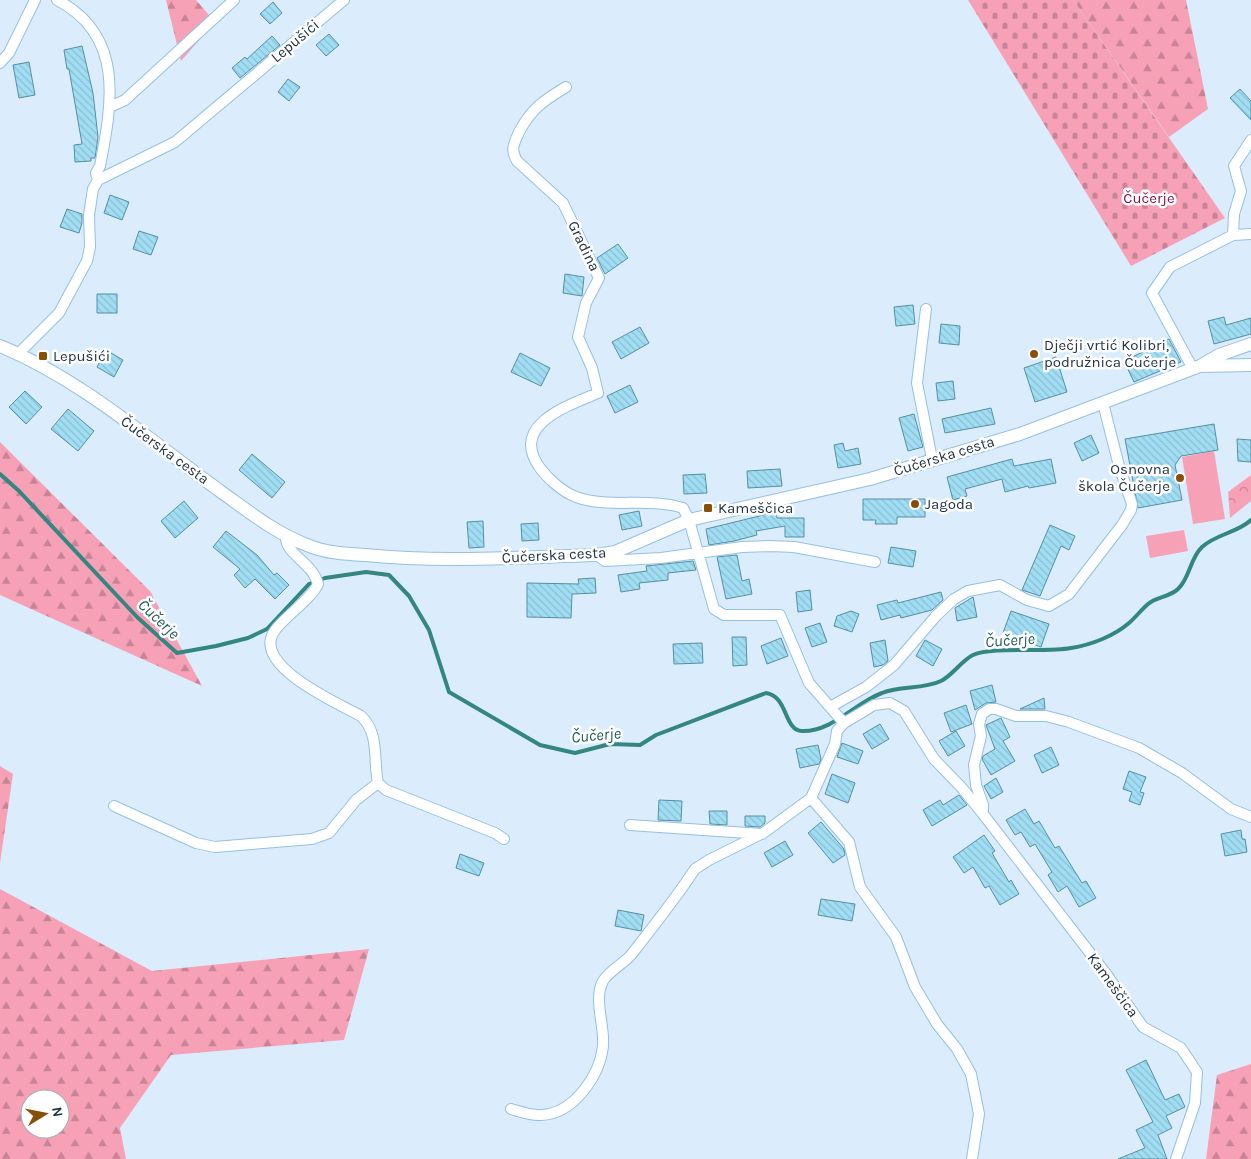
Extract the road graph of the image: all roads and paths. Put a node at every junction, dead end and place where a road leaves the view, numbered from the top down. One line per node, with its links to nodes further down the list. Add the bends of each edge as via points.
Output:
1 (35, 0): 5 (street, via 9,53)
2 (57, 0): 7 (street, via 71,7 93,28 108,67)
3 (234, 0): 7 (street, via 125,100)
4 (344, 0): 9 (street, Lepušići, via 175,142)
5 (0, 62)
6 (566, 87): 20 (street, Gradina, via 529,114 513,145 513,154 563,203 599,278 586,303 578,337 592,368 598,393 544,420 531,440 531,450 546,476 575,496 597,501 668,503 683,508)
7 (110, 107): 9 (street, via 96,173)
8 (1251, 140): 11 (street, via 1234,166 1242,191 1234,214)
9 (98, 180): 15 (street, via 92,189 87,261 59,313)
10 (1251, 234): 11 (street)
11 (1232, 235): 17 (street, via 1170,267 1152,293)
12 (926, 309): 19 (street, via 917,383)
13 (1251, 344): 17 (street, via 1219,355)
14 (0, 346): 15 (street, Čučerska cesta)
15 (19, 354): 21 (street, Čučerska cesta, via 79,386)
16 (1251, 365): 17 (street)
17 (1197, 368): 18 (street, Čučerska cesta)
18 (1103, 403): 19 (street, Čučerska cesta, via 1020,434); 25 (street, via 1131,510 1068,594 1049,606 1027,600 1000,585 968,591 936,616 894,665 866,687)
19 (932, 459): 20 (street, Čučerska cesta, via 870,478)
20 (689, 520): 22 (street); 23 (street, Čučerska cesta, via 615,552)
21 (286, 537): 23 (street, Čučerska cesta, via 338,553 400,558); 26 (street, via 287,547 316,574 318,584 313,593 274,631 272,649 282,666 297,680 369,723)
22 (697, 553): 23 (street, via 605,561); 24 (street, via 742,547 794,547); 25 (street, via 714,609 724,615 780,615 809,683)
23 (597, 555)
24 (875, 562)
25 (838, 716): 27 (street, via 835,744); 29 (street, Kameščica, via 874,705 890,703 897,706 911,721 934,759)
26 (378, 783): 28 (street, via 356,800 328,833 312,839 214,847 196,843); 33 (street, via 386,790)
27 (811, 798): 32 (street); 35 (street, via 849,842 860,887 896,937 915,987 971,1074 979,1114)
28 (114, 806)
29 (983, 814): 30 (street, Kameščica, via 974,765 979,724 982,714 996,709 1016,716 1046,716 1069,722 1139,748 1182,773 1231,809); 36 (street, Kameščica, via 1143,1027 1181,1048 1197,1072 1196,1103)
30 (1251, 817)
31 (630, 826): 32 (street)
32 (762, 834): 34 (street, via 695,869 630,956 604,980 600,1004 601,1055 592,1077 575,1100 551,1114)
33 (504, 839)
34 (511, 1109)
35 (972, 1159)
36 (1176, 1159)

